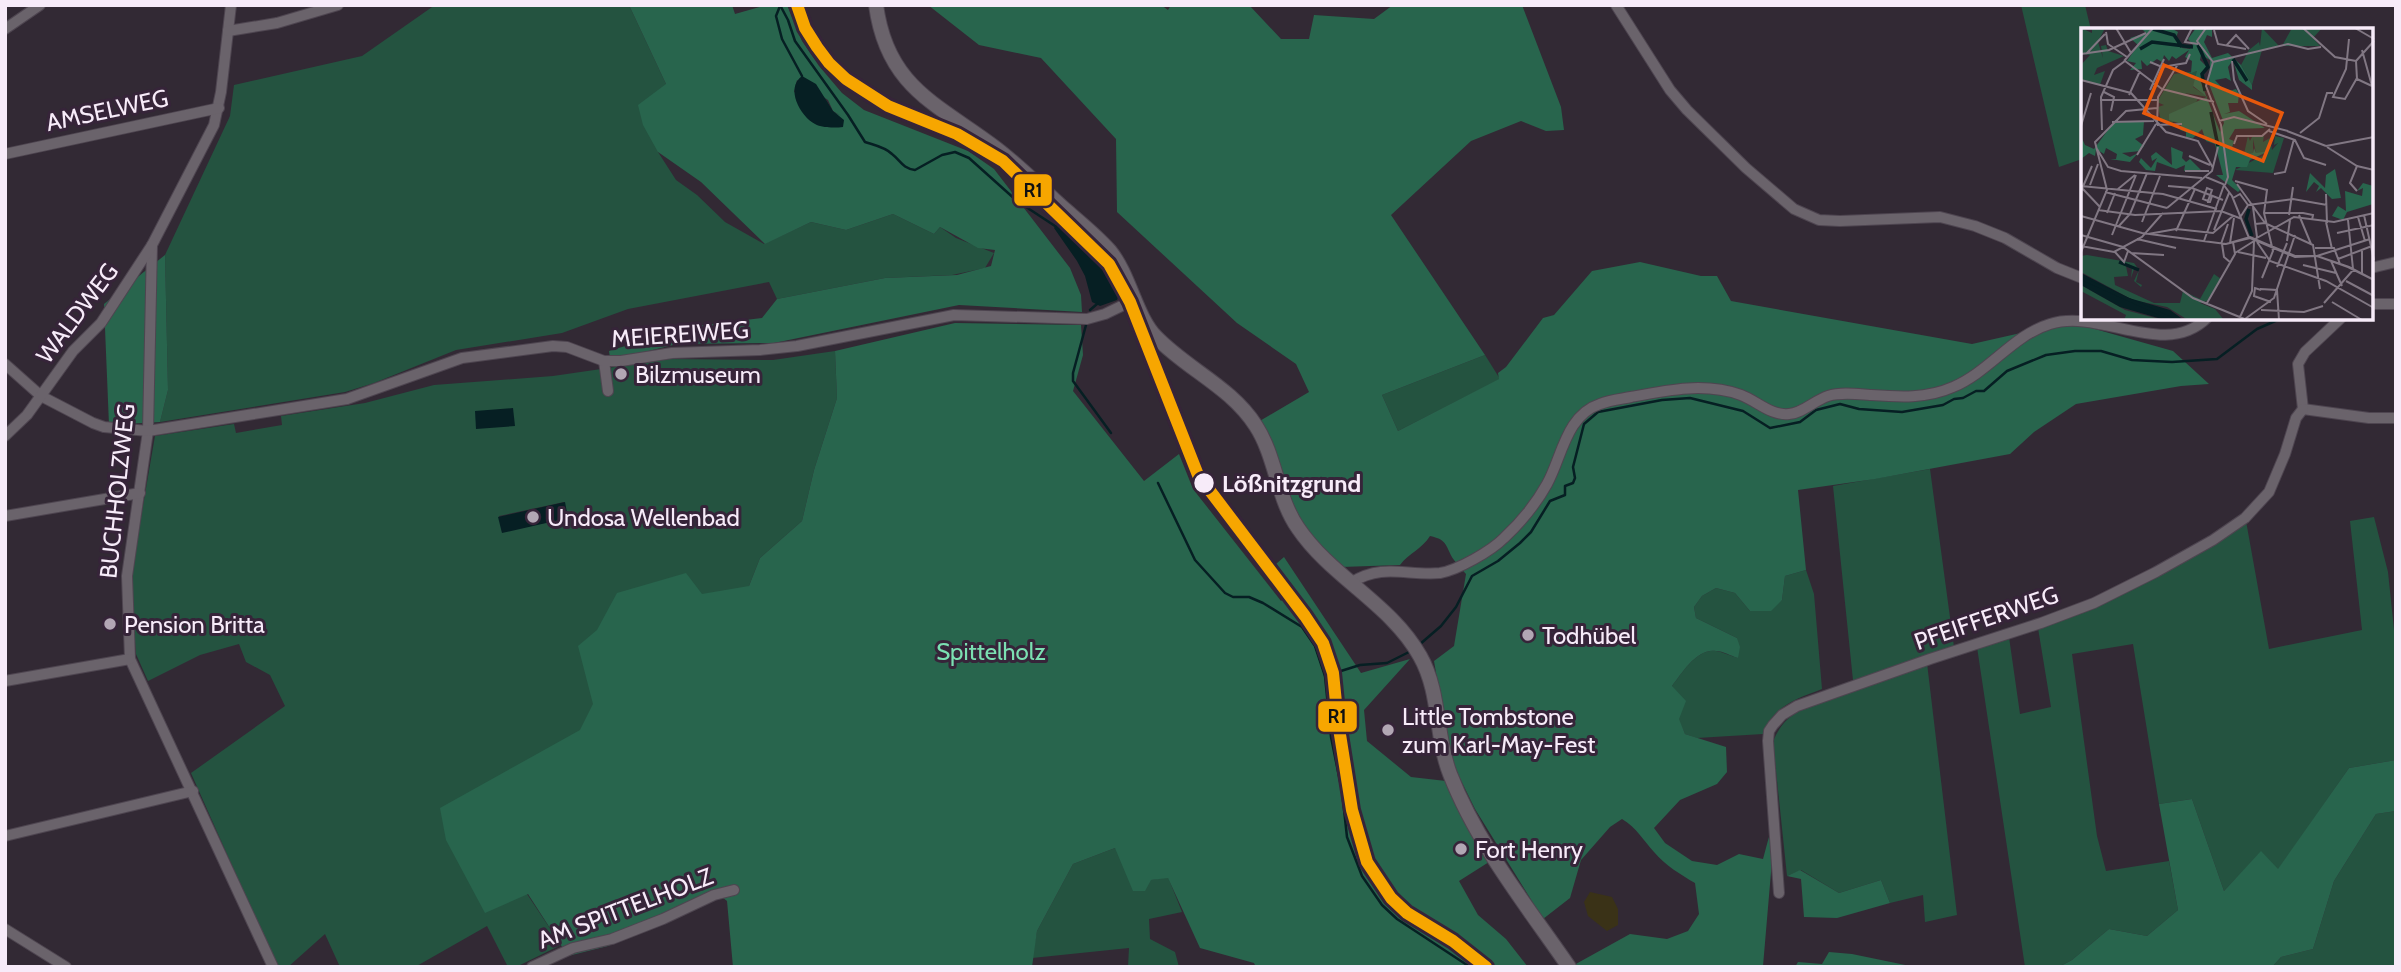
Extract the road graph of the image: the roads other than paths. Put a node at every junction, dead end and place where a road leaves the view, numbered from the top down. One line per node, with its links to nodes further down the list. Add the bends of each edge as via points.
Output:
1 (40, 5): 6 (street)
2 (231, 5): 7 (street, BUCHHOLZWEG)
3 (338, 5): 7 (street)
4 (876, 5): 14 (street, via 884,44 904,75 946,115 1014,163 1108,249)
5 (1616, 5): 13 (street, via 1687,110 1794,209 1819,220 1940,217 2005,238)
6 (5, 29)
7 (228, 31): 8 (street, BUCHHOLZWEG)
8 (219, 108): 9 (street, AMSELWEG); 10 (street, BUCHHOLZWEG)
9 (5, 154)
10 (152, 245): 22 (street, WALDWEG, via 101,323 73,351); 25 (street, BUCHHOLZWEG)
11 (2396, 262): 12 (street)
12 (2373, 268)
13 (2081, 278)
14 (1136, 299): 19 (street, MEIEREIWEG, via 1087,319 954,315 797,346); 29 (street, via 1157,338 1238,402 1265,441 1297,528)
15 (2373, 304): 16 (street)
16 (2396, 304)
17 (2205, 320): 29 (street, via 2184,333 2152,335 2095,322 2049,324 1977,374 1930,395 1828,396 1791,414 1706,388 1668,389 1599,404 1581,414 1572,426 1546,486 1489,552 1441,573 1380,570)
18 (2339, 320): 23 (street, via 2298,364)
19 (604, 361): 21 (street); 25 (street, MEIEREIWEG, via 553,346 462,358 347,399)
20 (5, 364): 22 (street, MEIEREIWEG)
21 (608, 391)
22 (41, 396): 25 (street, MEIEREIWEG, via 104,427); 26 (street, WALDWEG)
23 (2304, 409): 24 (street); 35 (street, PFEIFFERWEG, via 2296,418 2269,492 2245,518 2213,540 2094,603 1840,690 1782,715 1769,731 1768,741)
24 (2396, 418)
25 (148, 431): 27 (street, BUCHHOLZWEG)
26 (5, 436)
27 (140, 493): 28 (street); 30 (street, BUCHHOLZWEG, via 127,576)
28 (5, 516)
29 (1352, 582): 40 (street, via 1396,625 1426,667 1440,743 1462,802)
30 (130, 659): 31 (street); 32 (street, BUCHHOLZWEG)
31 (5, 681)
32 (192, 791): 33 (street); 38 (street, BUCHHOLZWEG)
33 (5, 836)
34 (734, 890): 39 (street, AM SPITTELHOLZ)
35 (1779, 893)
36 (5, 929): 37 (street)
37 (66, 967)
38 (273, 967)
39 (532, 967)
40 (1569, 967)

